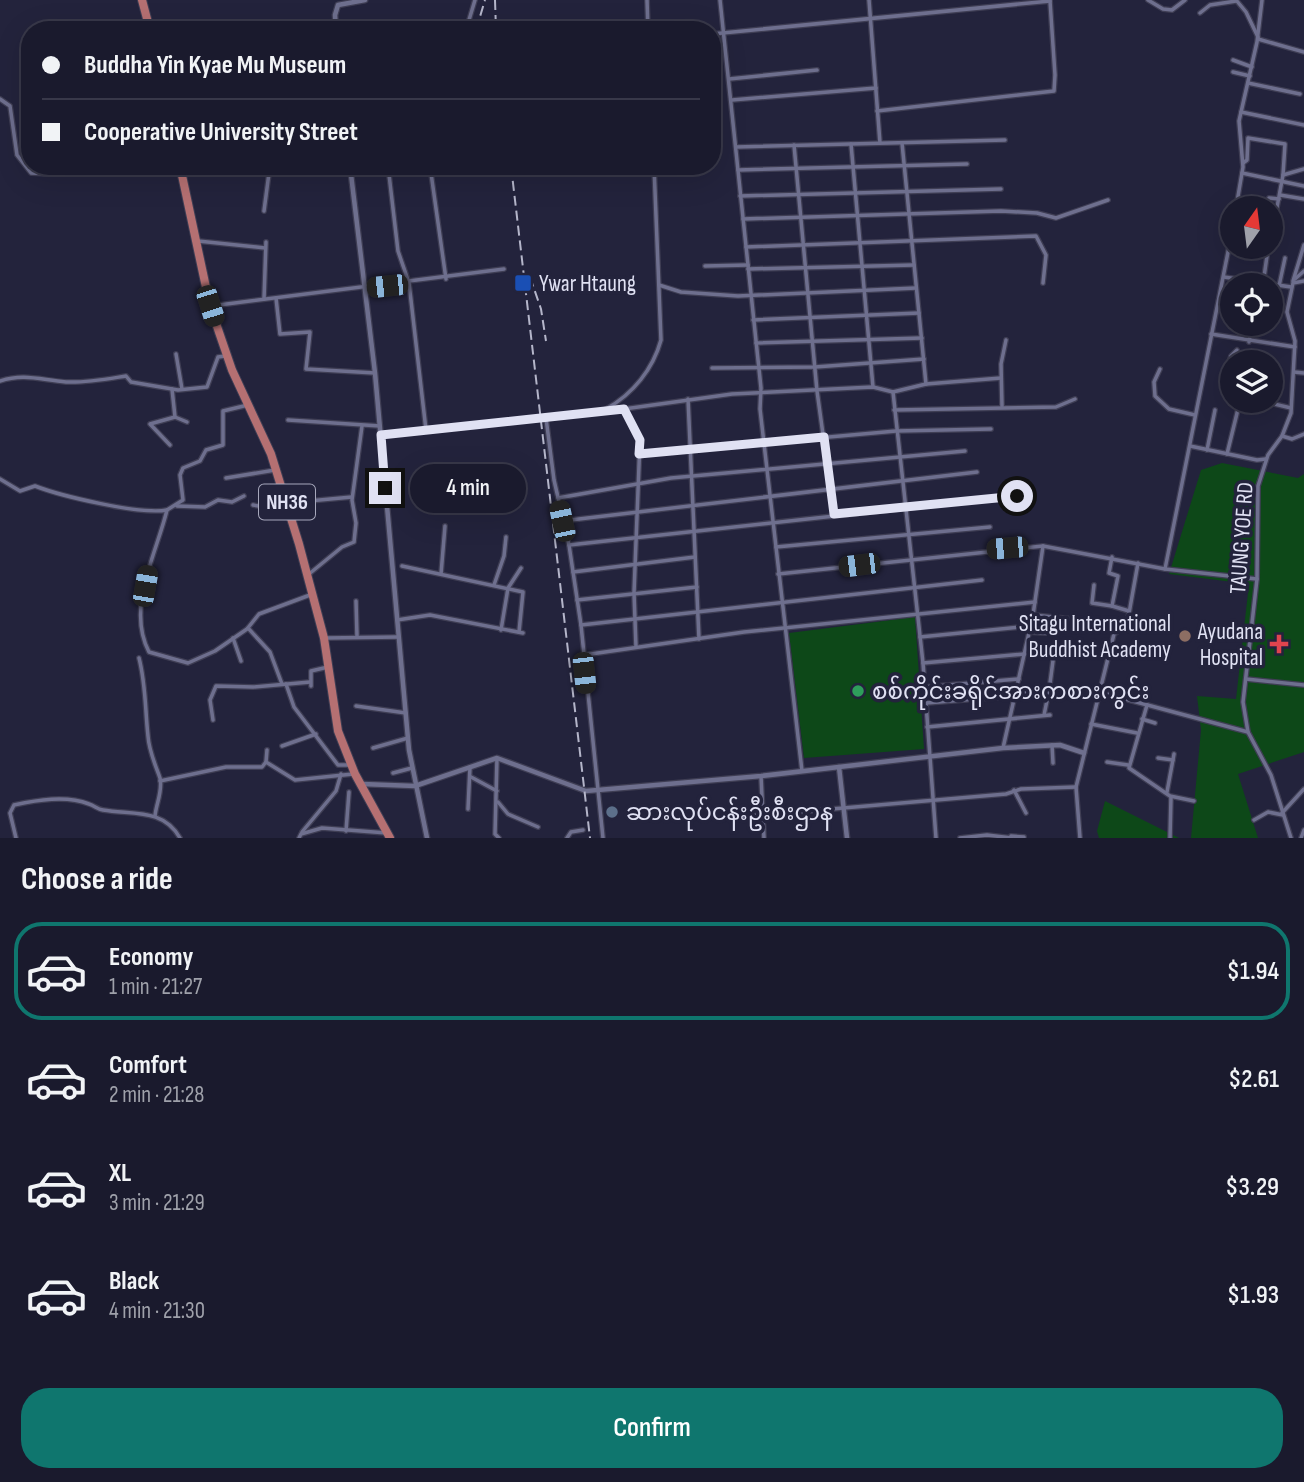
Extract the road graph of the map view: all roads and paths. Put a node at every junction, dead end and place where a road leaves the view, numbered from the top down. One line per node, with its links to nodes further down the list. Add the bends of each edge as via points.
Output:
1 (142, 0): 14 (highway)
2 (365, 0): 15 (street, via 338,5)
3 (475, 0): 16 (street)
4 (647, 0): 17 (street)
5 (720, 0): 18 (street)
6 (869, 0): 13 (street)
7 (1148, 0): 8 (street, via 1172,10)
8 (1185, 0)
9 (1262, 0): 19 (street)
10 (1050, 1): 13 (street); 34 (street, via 1054,91)
11 (1236, 1): 12 (street, via 1210,5); 19 (street)
12 (1200, 12)
13 (871, 17): 18 (street); 30 (street)
14 (148, 21)
15 (335, 21)
16 (469, 21)
17 (648, 21)
18 (723, 33): 28 (street)
19 (1258, 38): 20 (street); 21 (street)
20 (1268, 44): 21 (street); 22 (street)
21 (1256, 47): 24 (street)
22 (1304, 52)
23 (1233, 60): 24 (street)
24 (1252, 67): 27 (street)
25 (817, 70): 28 (street)
26 (1233, 72): 27 (street)
27 (1250, 76): 29 (street)
28 (729, 79): 33 (street)
29 (1248, 83): 31 (street); 35 (street)
30 (876, 88): 33 (street); 34 (street)
31 (1300, 94)
32 (0, 99): 43 (street, via 10,106)
33 (732, 100): 42 (street)
34 (877, 111): 38 (street)
35 (1241, 112): 36 (street); 44 (street)
36 (1304, 125)
37 (1005, 140): 39 (street)
38 (880, 143): 39 (street); 40 (street)
39 (902, 143): 46 (street)
40 (850, 144): 41 (street); 48 (street)
41 (794, 145): 42 (street); 47 (street)
42 (736, 147): 50 (street)
43 (21, 160)
44 (1243, 163): 51 (street); 58 (street, via 1248,138 1285,145)
45 (967, 164): 46 (street)
46 (904, 168): 48 (street); 62 (street)
47 (796, 169): 48 (street); 50 (street); 64 (street)
48 (853, 169): 63 (street)
49 (1304, 169): 58 (street)
50 (738, 170): 65 (street)
51 (1242, 173): 59 (street); 66 (street)
52 (182, 175): 76 (highway, NH36)
53 (268, 175): 71 (street)
54 (351, 175): 100 (street)
55 (388, 175): 95 (street, via 398,251)
56 (431, 175): 93 (street)
57 (654, 175): 98 (street)
58 (1283, 176): 59 (street)
59 (1282, 182): 60 (street); 67 (street)
60 (1304, 186)
61 (1001, 190): 62 (street)
62 (906, 191): 63 (street); 72 (street)
63 (855, 192): 64 (street); 73 (street)
64 (798, 194): 65 (street); 75 (street)
65 (740, 196): 74 (street)
66 (1238, 196)
67 (1279, 196)
68 (1283, 197): 69 (street)
69 (1304, 199)
70 (1108, 200): 72 (street, via 1056,218 1001,211)
71 (264, 211)
72 (909, 216): 73 (street); 77 (street)
73 (857, 218): 75 (street); 80 (street)
74 (743, 219): 75 (street); 82 (street)
75 (801, 219): 79 (street)
76 (194, 241): 83 (street); 108 (highway, NH36)
77 (912, 241): 80 (street); 85 (street); 96 (street, via 1037,236 1046,255)
78 (266, 242): 83 (street)
79 (803, 244): 80 (street); 82 (street); 87 (street)
80 (859, 244): 88 (street)
81 (1304, 245): 97 (street)
82 (746, 247): 89 (street)
83 (265, 248): 107 (street)
84 (1285, 258): 92 (street)
85 (914, 265): 88 (street); 101 (street)
86 (705, 266): 89 (street)
87 (805, 266): 88 (street); 89 (street); 103 (street)
88 (862, 266): 102 (street)
89 (748, 267): 104 (street)
90 (504, 269): 93 (street)
91 (1304, 271): 97 (street)
92 (1282, 273)
93 (446, 279): 95 (street)
94 (1304, 281): 97 (street)
95 (409, 283): 100 (street); 161 (street)
96 (1043, 283)
97 (1292, 284): 99 (street); 121 (street, via 1287,312)
98 (659, 285): 104 (street, via 698,294); 149 (street, via 661,340 657,355 629,395)
99 (1283, 285)
100 (365, 288): 106 (street); 131 (street)
101 (916, 288): 102 (street); 109 (street)
102 (864, 289): 103 (street); 110 (street)
103 (808, 290): 104 (street); 111 (street)
104 (751, 295): 112 (street)
105 (1220, 295): 113 (street)
106 (276, 298): 107 (street); 131 (street, via 280,334 310,332 306,369)
107 (264, 300): 108 (street)
108 (210, 306): 123 (highway, NH36)
109 (919, 313): 110 (street); 115 (street)
110 (866, 315): 111 (street); 116 (street)
111 (810, 318): 112 (street); 118 (street)
112 (753, 320): 120 (street)
113 (1211, 334): 119 (street); 153 (street)
114 (1251, 336): 119 (street)
115 (922, 338): 116 (street); 124 (street)
116 (868, 340): 118 (street); 125 (street)
117 (1006, 340): 133 (street)
118 (812, 341): 120 (street); 127 (street)
119 (1250, 342): 121 (street)
120 (756, 343): 126 (street)
121 (1295, 346): 130 (street)
122 (176, 354): 138 (street)
123 (227, 355): 138 (street, via 218,357 207,387); 144 (highway, NH36)
124 (924, 359): 125 (street); 135 (street)
125 (871, 364): 127 (street); 136 (street)
126 (758, 367): 127 (street); 128 (street); 141 (street)
127 (815, 367): 139 (street)
128 (712, 368)
129 (1160, 369): 153 (street, via 1154,382 1155,396 1168,409)
130 (1294, 372): 132 (street); 147 (street)
131 (375, 373): 159 (street)
132 (1304, 373)
133 (1001, 378): 135 (street); 145 (street)
134 (0, 381): 137 (street, via 24,375 67,382 126,376 131,382)
135 (926, 384): 140 (street)
136 (873, 387): 139 (street); 140 (street)
137 (172, 389): 138 (street); 154 (street)
138 (182, 389)
139 (817, 391): 141 (street); 166 (street)
140 (893, 391): 150 (street)
141 (760, 392): 142 (street); 167 (street)
142 (688, 398): 148 (street); 170 (street)
143 (1075, 399): 145 (street, via 1056,407)
144 (248, 405): 181 (highway, NH36); 197 (street, via 223,411 223,444 206,450 200,461 183,468 183,500)
145 (1002, 406): 150 (street)
146 (1283, 406): 147 (street)
147 (1291, 408): 165 (street)
148 (624, 409): 149 (street); 173 (street, via 640,440)
149 (604, 410): 155 (street)
150 (894, 410): 162 (street)
151 (1215, 411): 171 (street)
152 (1237, 413): 174 (street)
153 (1196, 415): 169 (street)
154 (175, 417): 157 (street); 168 (street, via 150,424)
155 (546, 417): 161 (street); 193 (street)
156 (288, 420): 158 (street)
157 (187, 422)
158 (362, 426): 159 (street); 192 (street)
159 (380, 426): 164 (street)
160 (991, 429): 162 (street)
161 (426, 430): 164 (street)
162 (896, 430): 166 (street); 176 (street)
163 (1304, 434): 165 (street, via 1292,439)
164 (381, 435): 243 (street)
165 (1282, 436): 175 (street, TAUNG YOE RD)
166 (824, 437): 167 (street); 178 (street)
167 (764, 441): 170 (street); 179 (street)
168 (170, 445)
169 (1190, 446): 171 (street); 220 (street)
170 (691, 449): 173 (street); 183 (street)
171 (1207, 450): 174 (street)
172 (965, 452): 176 (street)
173 (639, 454): 187 (street)
174 (1227, 454): 177 (street)
175 (1268, 455): 177 (street, via 1262,461); 180 (street, TAUNG YOE RD)
176 (900, 456): 178 (street); 186 (street)
177 (1253, 459): 180 (street)
178 (827, 463): 179 (street); 188 (street)
179 (766, 468): 183 (street); 189 (street)
180 (1263, 468): 225 (street, TAUNG YOE RD, via 1258,488)
181 (277, 470): 184 (street); 194 (highway, NH36)
182 (977, 472): 186 (street)
183 (691, 476): 187 (street); 196 (street)
184 (226, 478)
185 (0, 479): 199 (street, via 20,491 35,486 129,508)
186 (903, 480): 188 (street); 198 (street)
187 (637, 484): 193 (street); 200 (street)
188 (830, 488): 189 (street); 201 (street)
189 (769, 494): 196 (street); 203 (street)
190 (244, 496): 197 (street, via 205,507)
191 (1017, 496): 198 (street)
192 (352, 497): 194 (street); 223 (street, via 354,542)
193 (557, 498): 202 (street)
194 (287, 503): 195 (street, via 270,508); 223 (highway, NH36)
195 (253, 505)
196 (693, 505): 200 (street); 206 (street)
197 (177, 506): 199 (street)
198 (907, 508): 201 (street); 207 (street)
199 (167, 510): 258 (street, via 147,570 142,602 139,629 149,652 188,663)
200 (636, 512): 202 (street); 209 (street)
201 (834, 514): 203 (street)
202 (562, 521): 210 (street)
203 (772, 522): 206 (street); 212 (street)
204 (444, 526): 222 (street)
205 (990, 527): 207 (street)
206 (694, 533): 209 (street); 213 (street)
207 (909, 533): 212 (street); 215 (street)
208 (506, 537): 227 (street)
209 (636, 539): 210 (street); 216 (street)
210 (569, 545): 221 (street)
211 (1044, 546): 214 (street); 215 (street); 237 (street)
212 (775, 547): 224 (street)
213 (695, 557): 216 (street); 229 (street)
214 (1112, 557): 217 (street); 238 (street, via 1109,573 1118,576)
215 (912, 558): 224 (street); 230 (street)
216 (635, 564): 221 (street); 232 (street)
217 (1138, 564): 220 (street); 240 (street)
218 (402, 565): 222 (street)
219 (521, 568): 231 (street)
220 (1165, 569): 225 (street)
221 (573, 572): 234 (street)
222 (441, 574): 227 (street)
223 (307, 575): 233 (highway, NH36)
224 (778, 575): 235 (street)
225 (1257, 579): 270 (street, TAUNG YOE RD)
226 (982, 580): 230 (street)
227 (494, 585): 231 (street)
228 (1094, 585): 238 (street, via 1091,603)
229 (697, 587): 232 (street); 239 (street)
230 (915, 587): 235 (street); 241 (street)
231 (509, 589): 253 (street); 253 (street, via 523,592 521,632)
232 (634, 593): 234 (street); 244 (street)
233 (312, 594): 249 (street, via 259,614); 259 (highway, NH36)
234 (577, 600): 247 (street)
235 (781, 600): 239 (street); 250 (street)
236 (356, 601): 255 (street)
237 (1035, 602): 241 (street); 242 (street)
238 (1112, 606): 240 (street)
239 (698, 611): 244 (street); 260 (street)
240 (1129, 611): 252 (street, via 1123,628)
241 (918, 613): 250 (street); 257 (street)
242 (1033, 615): 245 (street); 248 (street)
243 (397, 620): 253 (street, via 430,615); 256 (street)
244 (635, 620): 247 (street); 261 (street)
245 (1082, 620)
246 (1091, 621): 252 (street)
247 (581, 625): 263 (street)
248 (1031, 626): 254 (street); 257 (street)
249 (248, 628): 258 (street); 271 (street, via 270,652)
250 (784, 629): 260 (street); 312 (street)
251 (1058, 629): 254 (street)
252 (1118, 629): 275 (street)
253 (501, 630)
254 (1030, 632): 264 (street)
255 (357, 636): 256 (street); 259 (street)
256 (398, 637): 280 (street)
257 (920, 637): 267 (street)
258 (233, 638): 266 (street)
259 (324, 638): 268 (highway, NH36)
260 (699, 639): 261 (street)
261 (636, 648): 263 (street)
262 (1054, 653): 274 (street)
263 (584, 654): 322 (street)
264 (1025, 654): 267 (street); 269 (street)
265 (139, 658): 317 (street, via 147,695 148,735)
266 (241, 661)
267 (923, 663): 273 (street)
268 (330, 666): 271 (street, via 311,671 310,684); 311 (highway, NH36, via 336,724)
269 (1019, 678): 273 (street); 276 (street)
270 (1246, 679): 272 (street); 289 (street, TAUNG YOE RD, via 1243,702)
271 (284, 684): 285 (street, via 216,686 210,700); 291 (street, via 294,708)
272 (1304, 685)
273 (925, 687): 277 (street)
274 (1049, 691): 276 (street); 281 (street)
275 (1099, 692): 278 (street); 287 (street)
276 (1015, 694): 277 (street); 283 (street)
277 (926, 703): 288 (street)
278 (1147, 705): 284 (street); 289 (street)
279 (356, 706): 280 (street)
280 (406, 713): 292 (street)
281 (1044, 715): 282 (street); 283 (street)
282 (1050, 715)
283 (1010, 719): 288 (street); 296 (street)
284 (1142, 719): 286 (street); 290 (street)
285 (213, 720)
286 (1155, 723)
287 (1091, 724): 290 (street); 298 (street)
288 (927, 727): 300 (street)
289 (1248, 732): 333 (street, TAUNG YOE RD, via 1271,775)
290 (1137, 733): 308 (street)
291 (316, 734): 293 (street); 311 (street, via 338,765)
292 (408, 738): 295 (street); 310 (street)
293 (282, 746)
294 (1052, 746): 296 (street); 298 (street); 306 (street)
295 (373, 748)
296 (1003, 748): 300 (street)
297 (268, 750): 304 (street)
298 (1084, 753): 320 (street)
299 (1174, 754): 303 (street)
300 (928, 755): 309 (street); 327 (street)
301 (497, 758): 307 (street); 322 (street, via 584,791); 324 (street)
302 (1158, 758): 303 (street)
303 (1173, 760): 326 (street)
304 (266, 762): 314 (street, via 293,780); 317 (street, via 262,767 226,766)
305 (1107, 762): 308 (street)
306 (1053, 763)
307 (470, 765): 316 (street); 319 (street)
308 (1128, 765): 326 (street)
309 (839, 767): 312 (street); 330 (street)
310 (412, 768): 313 (street); 319 (street)
311 (354, 769): 314 (street); 318 (highway, NH36)
312 (802, 771): 315 (street)
313 (393, 773)
314 (341, 774): 343 (street, via 336,790)
315 (761, 776): 322 (street); 334 (street)
316 (471, 777): 324 (street); 331 (street)
317 (160, 781): 335 (street)
318 (361, 784): 319 (street); 342 (highway, NH36)
319 (415, 786): 348 (street)
320 (1076, 787): 323 (street); 356 (street)
321 (1304, 789): 333 (street)
322 (597, 790): 351 (street)
323 (1014, 790): 327 (street); 332 (street)
324 (497, 791): 328 (street)
325 (349, 793): 341 (street)
326 (1169, 795): 329 (street); 357 (street)
327 (932, 798): 330 (street); 354 (street)
328 (497, 801): 338 (street, via 512,816); 349 (street, via 495,834)
329 (1194, 801)
330 (844, 808): 334 (street); 353 (street)
331 (468, 809)
332 (1026, 813)
333 (1282, 814): 337 (street, via 1268,812); 358 (street, TAUNG YOE RD)
334 (763, 815): 336 (street); 352 (street)
335 (155, 816): 346 (street, via 59,799 32,801 13,805 10,813); 347 (street, via 175,828)
336 (726, 817)
337 (1254, 820)
338 (538, 827)
339 (583, 830): 350 (street, via 571,832)
340 (1304, 830): 359 (street)
341 (346, 831): 342 (street); 343 (street, via 322,828)
342 (389, 835)
343 (300, 836)
344 (1012, 837): 345 (street); 355 (street)
345 (1024, 837)
346 (16, 838)
347 (180, 838)
348 (427, 838)
349 (499, 838)
350 (567, 838)
351 (603, 838)
352 (764, 838)
353 (848, 838)
354 (936, 838)
355 (960, 838)
356 (1080, 838)
357 (1170, 838)
358 (1292, 838)
359 (1301, 838)

